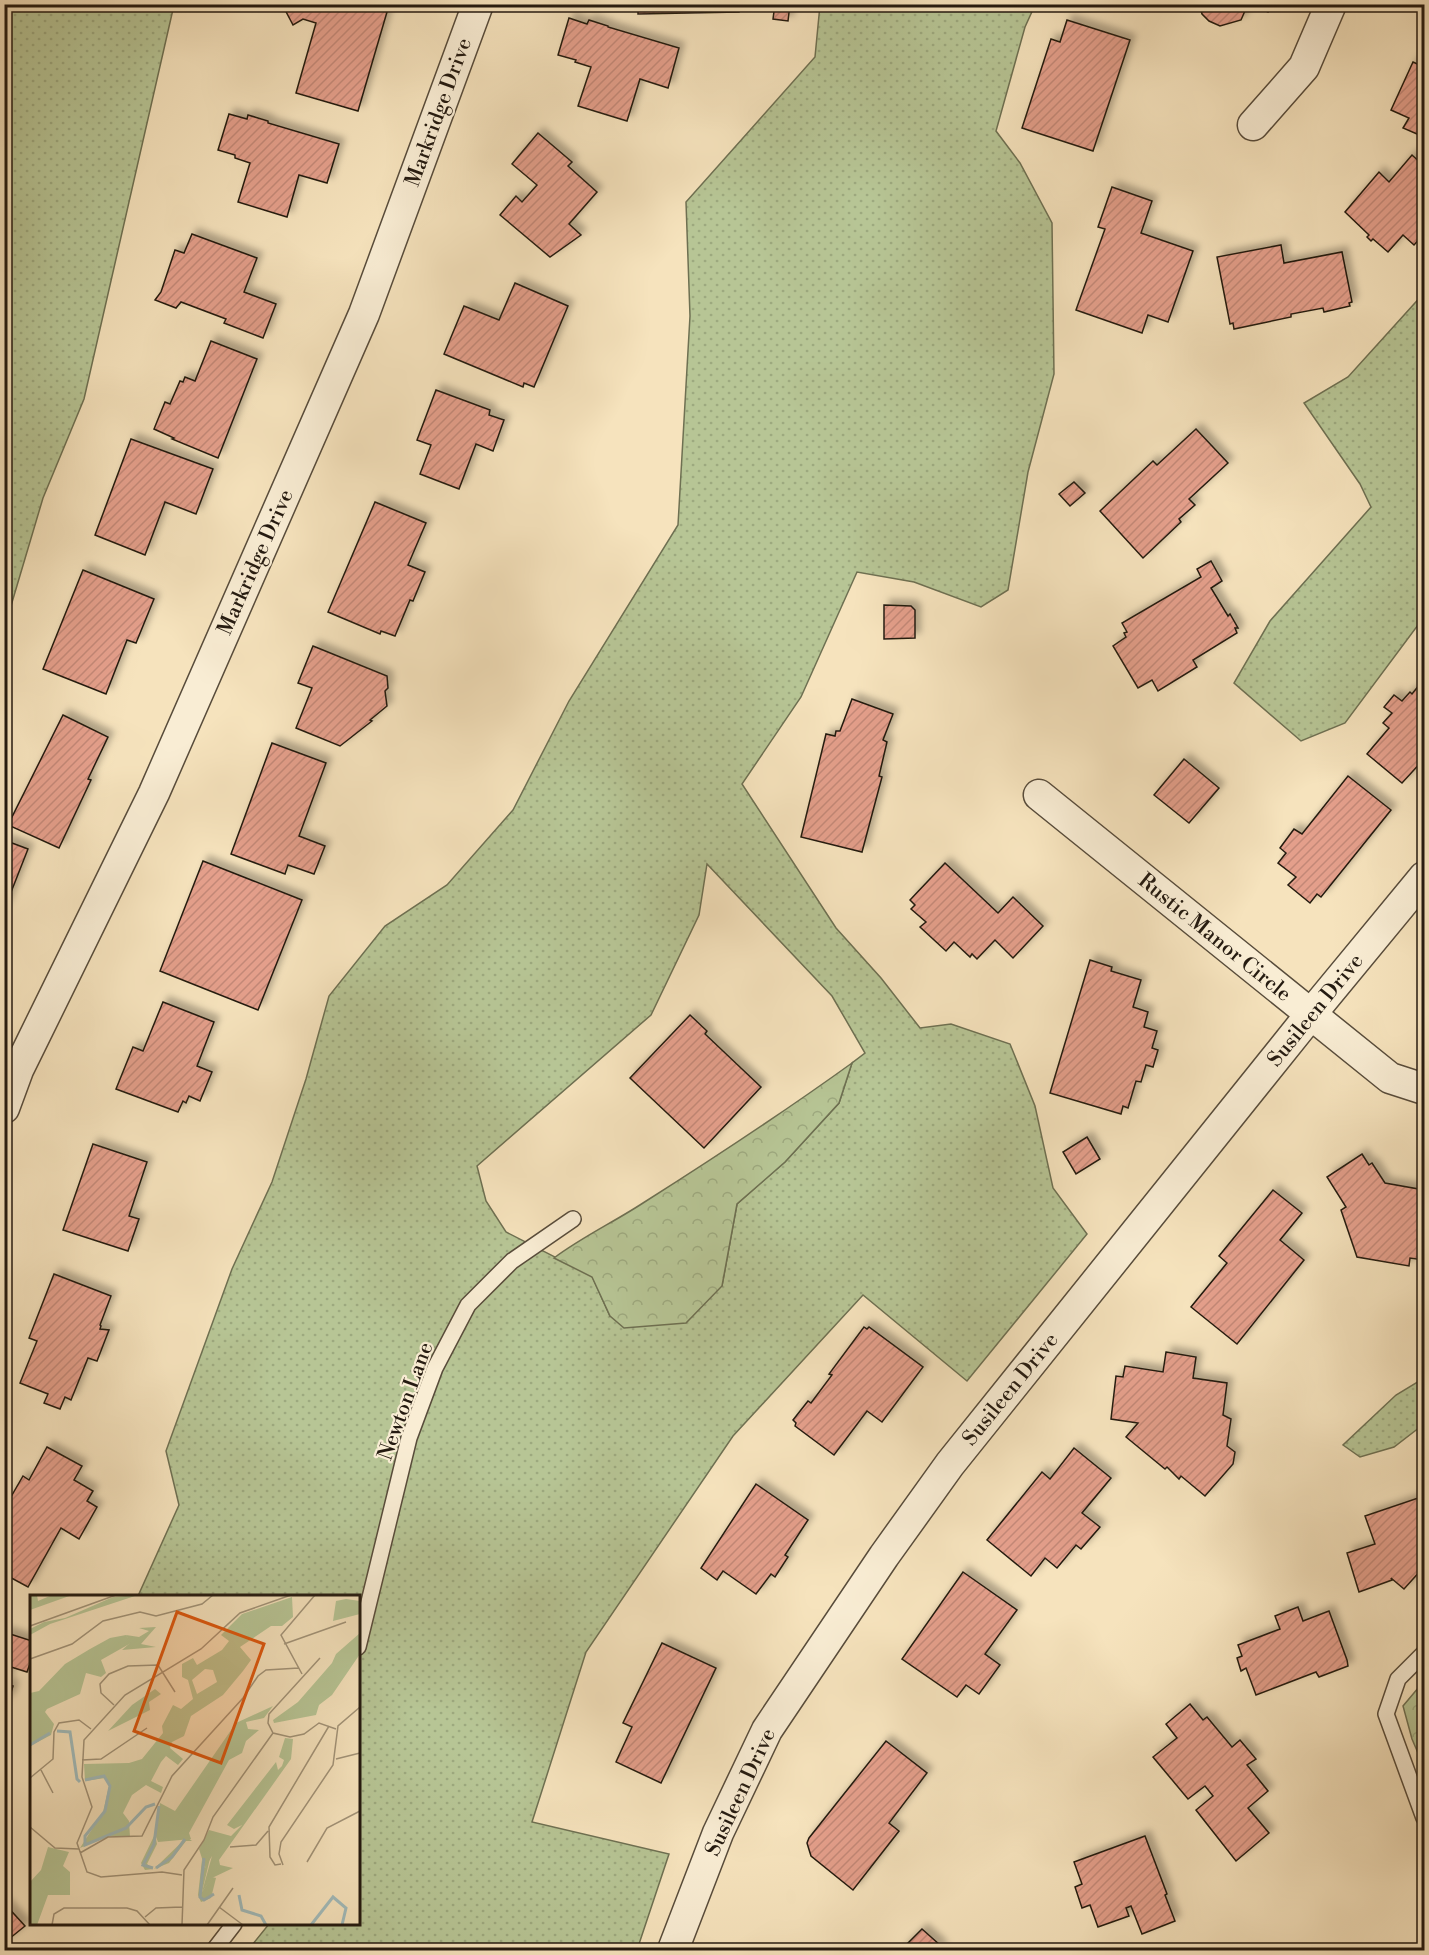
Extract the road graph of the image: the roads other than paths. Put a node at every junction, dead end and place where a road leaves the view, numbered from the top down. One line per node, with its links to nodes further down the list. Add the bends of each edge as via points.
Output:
1 (478, 4): 8 (street, Markridge Drive, via 364,314 154,793 18,1070)
2 (1331, 4): 3 (street, via 1304,67)
3 (1253, 125)
4 (1039, 795): 6 (street, Rustic Manor Circle)
5 (1425, 877): 6 (street, Susileen Drive)
6 (1311, 1014): 7 (street, Rustic Manor Circle, via 1390,1078); 15 (street, Susileen Drive, via 950,1464 884,1556 767,1730 718,1833)
7 (1425, 1089)
8 (4, 1108)
9 (573, 1219): 10 (lane, Newton Lane, via 512,1261 468,1305 435,1368 409,1438)
10 (360, 1639)
11 (1425, 1653): 12 (lane, via 1398,1679 1386,1714)
12 (1425, 1818)
13 (233, 1925): 14 (lane)
14 (214, 1950)
15 (673, 1950)

